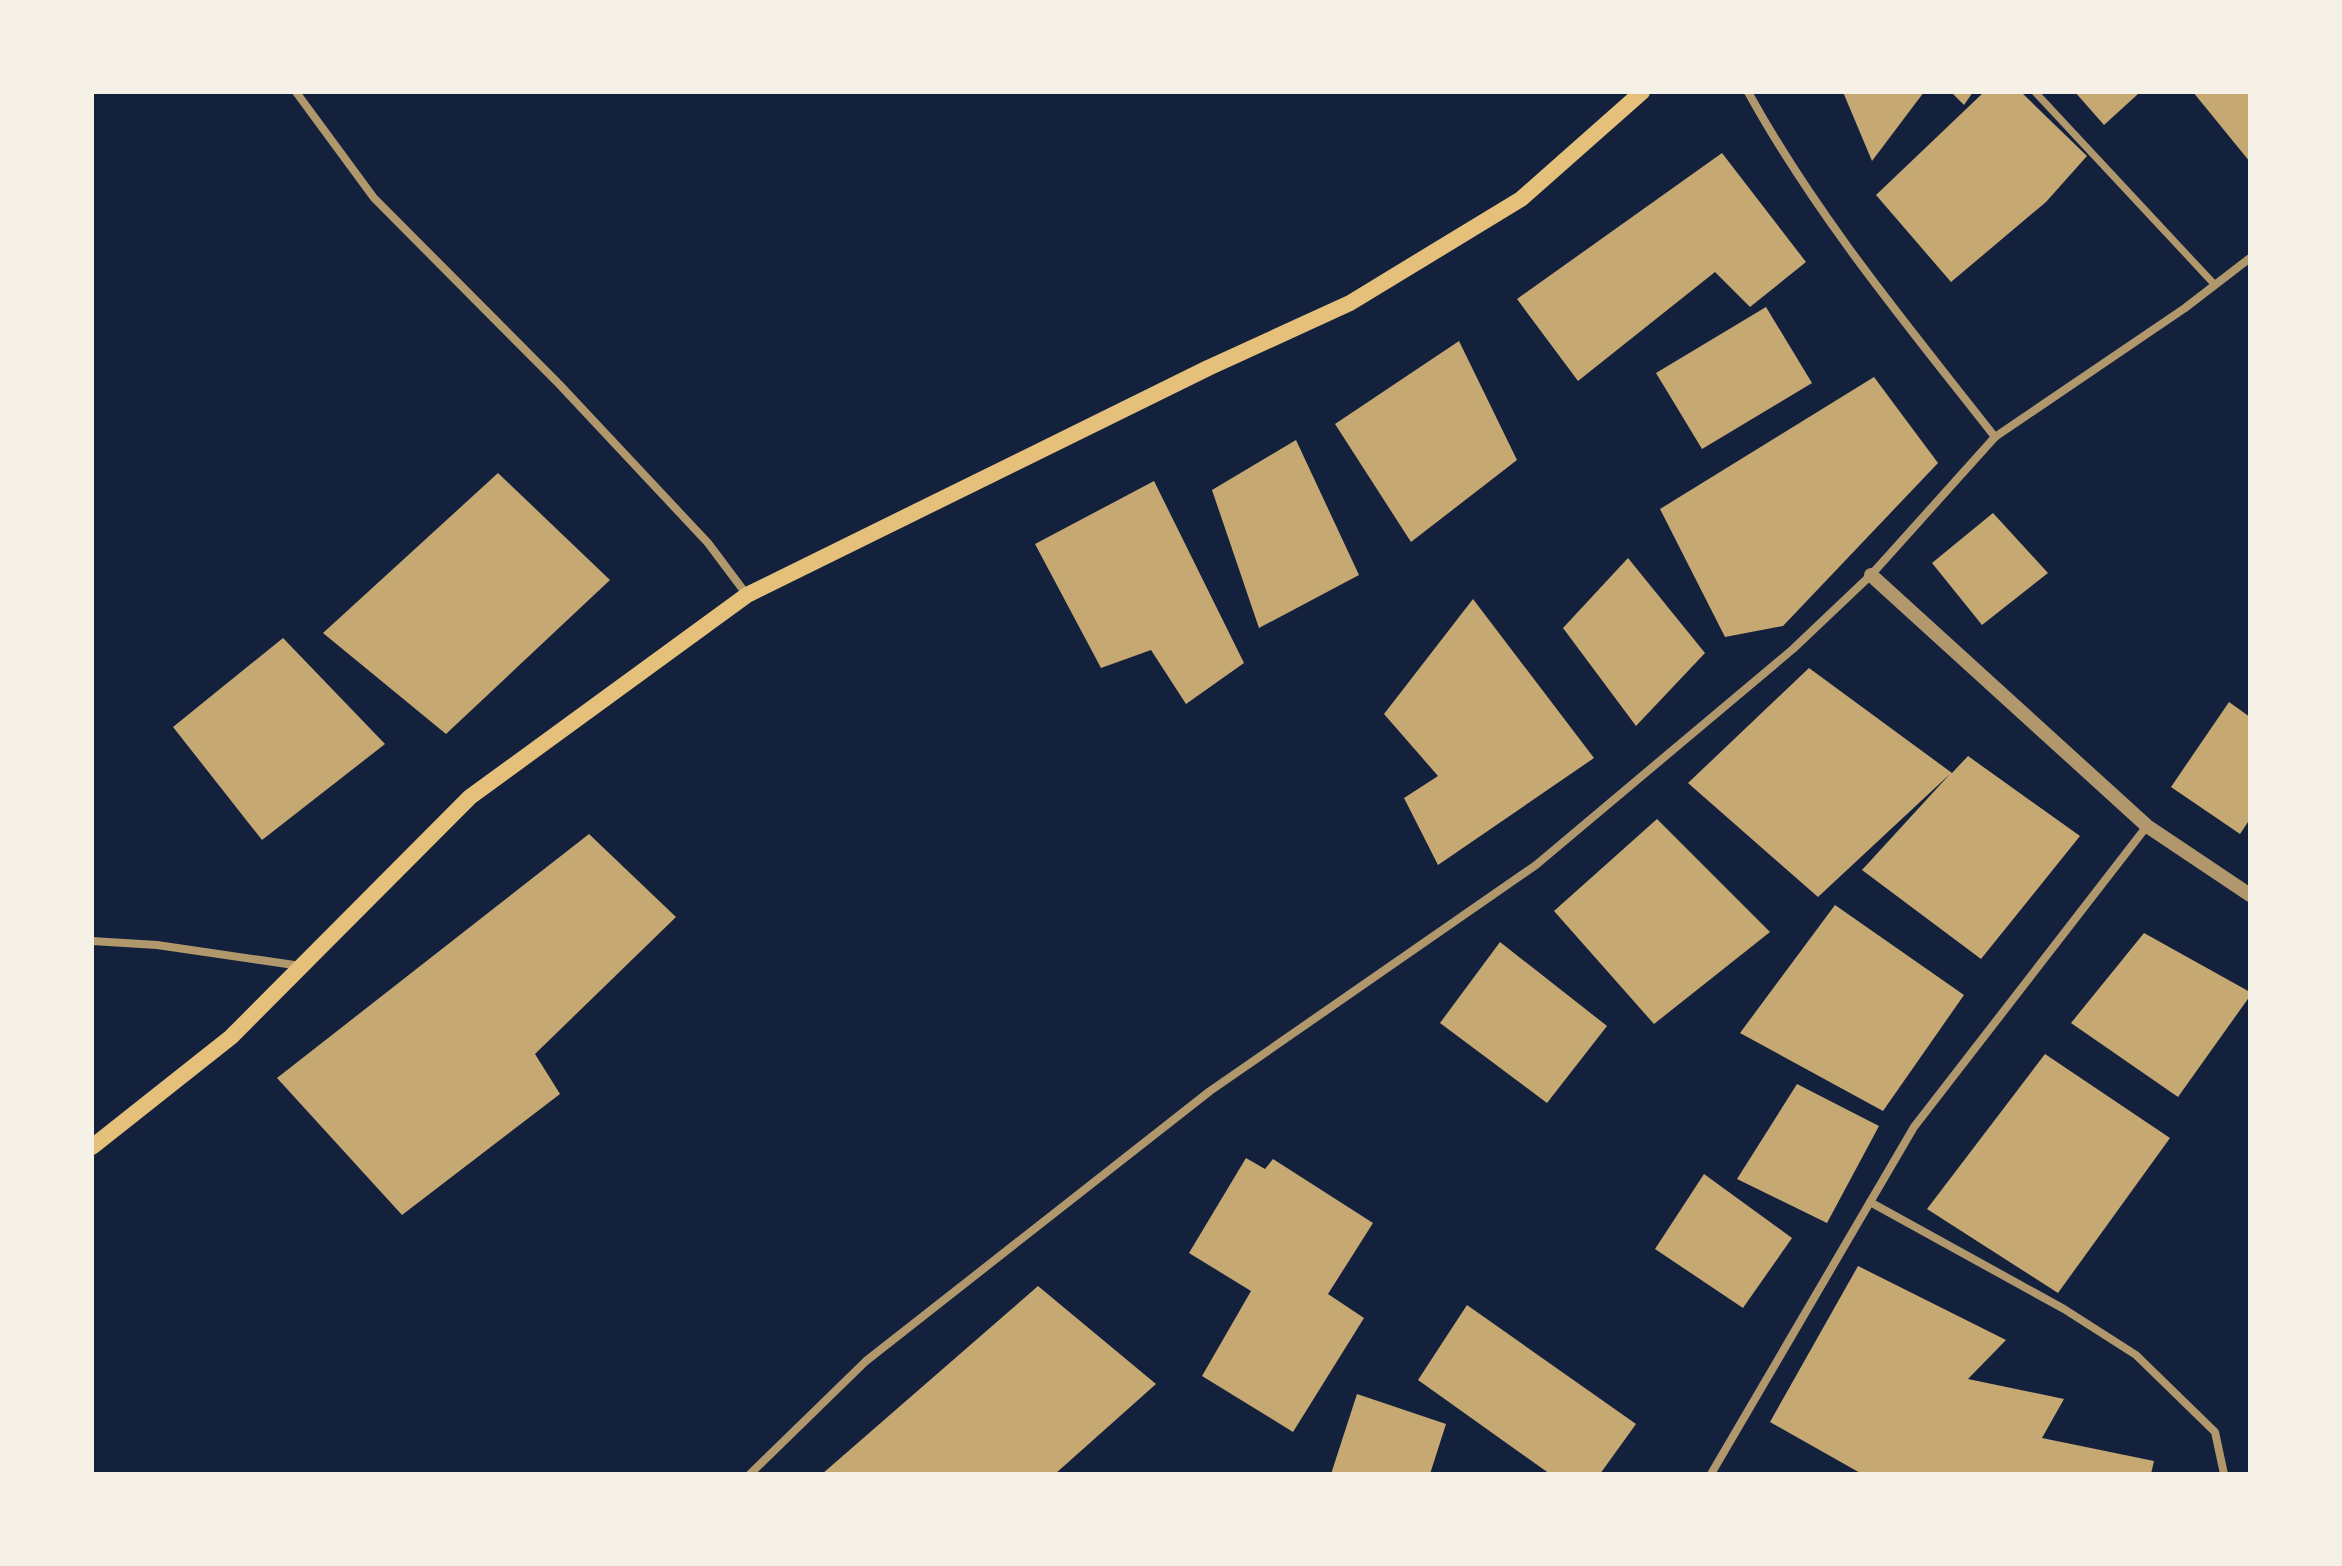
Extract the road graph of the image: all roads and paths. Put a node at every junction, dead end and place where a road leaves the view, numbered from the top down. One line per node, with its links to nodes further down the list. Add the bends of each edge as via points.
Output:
1 (296, 92): 9 (street, via 374,198 591,418 708,543)
2 (1642, 92): 9 (main road, via 1521,199 1350,303)
3 (1748, 92): 7 (street, via 1860,266)
4 (2035, 92): 6 (street)
5 (2250, 258): 6 (street)
6 (2215, 285): 7 (street)
7 (1995, 437): 8 (street)
8 (1871, 575): 10 (street); 16 (street, via 1793,649 1536,865 1210,1091 866,1361)
9 (747, 595): 13 (main road, via 470,797)
10 (2147, 826): 11 (street); 15 (street, via 1914,1127)
11 (2250, 895)
12 (92, 941): 13 (street)
13 (302, 966): 14 (main road, via 231,1037)
14 (92, 1147)
15 (1870, 1202): 17 (street); 18 (street, via 2136,1355 2215,1432)
16 (750, 1474)
17 (1711, 1474)
18 (2224, 1474)

